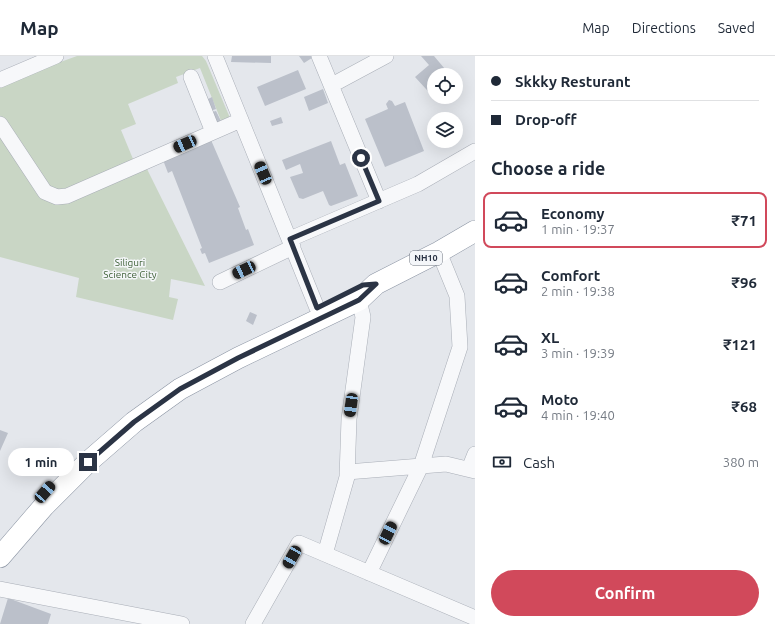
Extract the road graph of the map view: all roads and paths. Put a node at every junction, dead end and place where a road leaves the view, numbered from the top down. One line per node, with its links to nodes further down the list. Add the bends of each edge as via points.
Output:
1 (56, 56): 6 (street)
2 (215, 56): 8 (street)
3 (320, 56): 7 (street)
4 (386, 56): 7 (street)
5 (191, 77): 10 (street)
6 (0, 80)
7 (332, 85): 12 (street)
8 (240, 120): 10 (street); 14 (street)
9 (0, 124): 10 (street, via 45,192 57,197 67,196)
10 (213, 132)
11 (475, 151): 12 (street, via 424,180)
12 (379, 201): 14 (street)
13 (475, 231): 15 (highway, NH10)
14 (292, 243): 16 (street); 19 (street)
15 (439, 252): 17 (highway, NH10); 21 (street, via 457,296 460,347)
16 (220, 282)
17 (376, 284): 18 (highway); 19 (highway, NH10, via 363,285)
18 (359, 300): 23 (street, via 363,317 349,419); 26 (highway, via 180,389 139,418 88,462 44,506)
19 (317, 308): 24 (highway, NH10, via 171,382 118,422 60,476)
20 (475, 454): 22 (street)
21 (421, 466): 22 (street, via 446,464); 23 (street); 27 (street)
22 (472, 470)
23 (347, 472): 25 (street)
24 (0, 543)
25 (325, 554): 27 (street); 31 (street, via 299,543)
26 (0, 557)
27 (369, 573): 29 (street)
28 (0, 589): 30 (street)
29 (475, 618)
30 (182, 624)
31 (253, 624)

